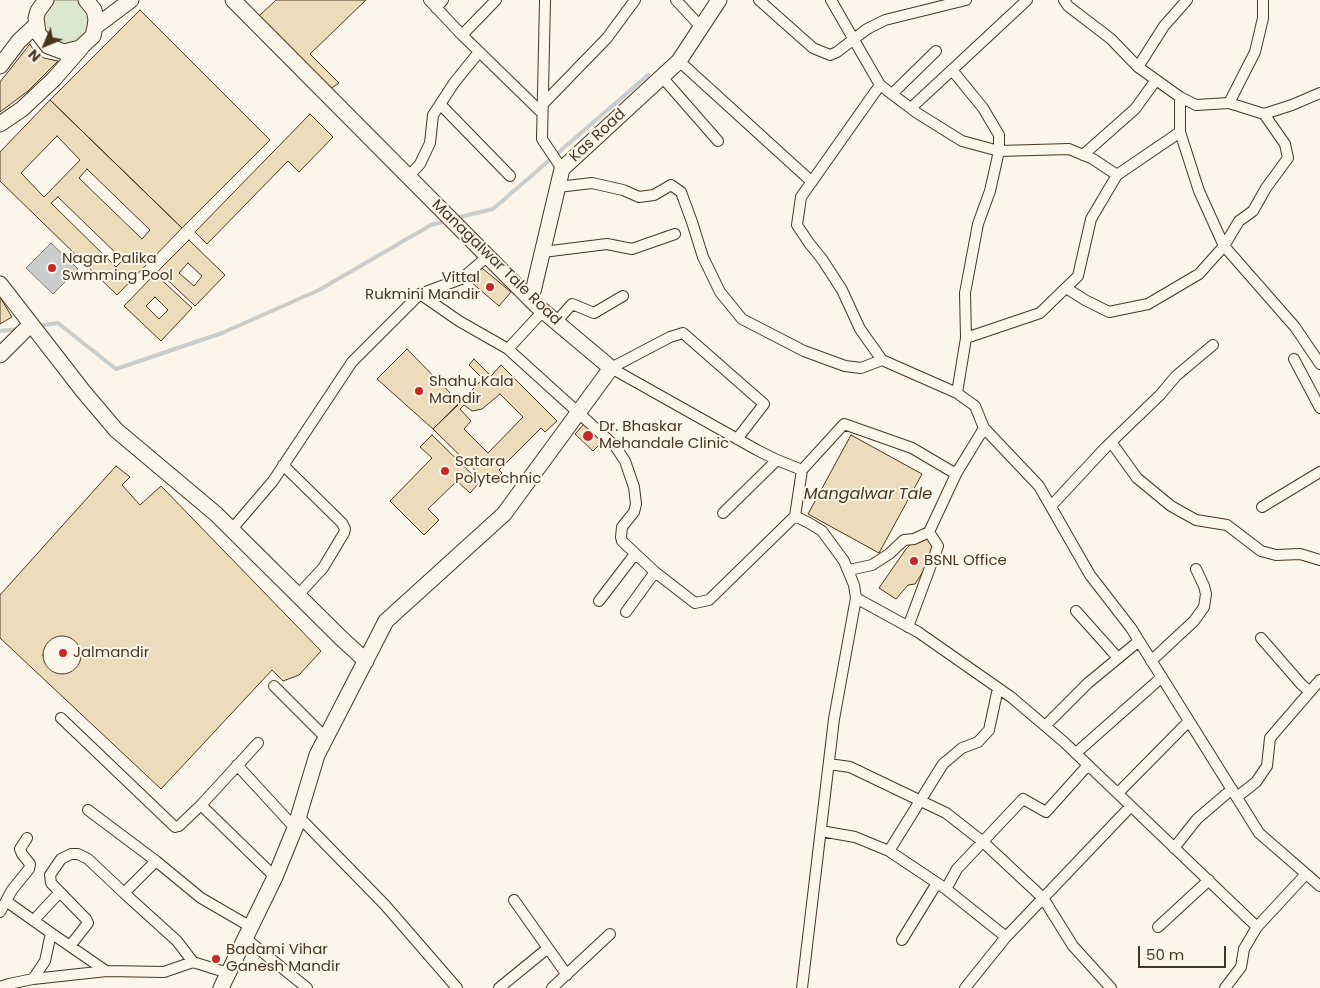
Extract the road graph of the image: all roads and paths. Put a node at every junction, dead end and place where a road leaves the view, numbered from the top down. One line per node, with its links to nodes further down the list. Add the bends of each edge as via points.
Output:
1 (86, 0): 21 (main road, via 94,10)
2 (131, 0): 21 (main road)
3 (233, 0): 50 (main road, Managalwar Tale Road)
4 (429, 0): 18 (street)
5 (496, 0): 22 (street)
6 (545, 0): 40 (street)
7 (635, 0): 40 (street, via 607,38)
8 (676, 0): 20 (street)
9 (719, 0): 20 (main road, Kas Road)
10 (759, 0): 23 (street, via 821,52 830,55)
11 (830, 0): 23 (street)
12 (966, 0): 23 (street, via 885,20)
13 (1027, 0): 30 (street)
14 (1064, 0): 29 (street)
15 (1187, 0): 29 (street, via 1164,26)
16 (1263, 0): 37 (street, via 1263,18 1255,52)
17 (42, 1): 19 (main road)
18 (439, 4): 22 (street)
19 (36, 25): 24 (main road, via 42,40 56,50); 28 (main road)
20 (702, 27): 27 (main road, Kas Road)
21 (96, 28): 24 (main road)
22 (462, 35): 26 (street)
23 (853, 40): 33 (street)
24 (81, 48): 42 (main road, via 54,79)
25 (936, 51): 35 (street)
26 (479, 52): 38 (street); 40 (street)
27 (679, 61): 31 (main road, Kas Road); 51 (street)
28 (0, 66)
29 (1138, 67): 32 (street)
30 (952, 70): 39 (street); 45 (street, via 999,135)
31 (662, 77): 44 (street); 47 (main road, Kas Road)
32 (1156, 80): 36 (street); 46 (street, via 1135,109)
33 (880, 85): 35 (street); 51 (street)
34 (1320, 93): 41 (street)
35 (892, 94): 39 (street)
36 (1180, 97): 37 (street, via 1196,104); 43 (street)
37 (1228, 103): 41 (street)
38 (440, 104): 49 (street); 50 (street, via 433,115 430,143 420,164)
39 (911, 108): 45 (street, via 962,141)
40 (542, 109): 47 (street, via 542,139)
41 (1264, 114): 54 (street, via 1285,144 1288,158 1253,211 1239,221)
42 (0, 124)
43 (1180, 132): 48 (street); 54 (street, via 1200,191)
44 (718, 141)
45 (999, 151): 46 (street, via 1069,149); 65 (street, via 990,192 978,224 965,293)
46 (1083, 155): 48 (street)
47 (562, 169): 52 (main road, Kas Road)
48 (1118, 175): 58 (street, via 1091,219 1078,276)
49 (510, 176)
50 (408, 177): 56 (main road, Managalwar Tale Road)
51 (812, 182): 69 (street, via 801,198 797,225 842,290 860,329)
52 (558, 186): 55 (main road, Kas Road); 69 (street, via 592,183 639,197 654,195 671,185 681,192 703,257 720,292 742,319 845,366 861,368)
53 (675, 234): 55 (street, via 632,249 607,244)
54 (1224, 246): 58 (street, via 1199,274 1148,304 1109,312); 71 (street, via 1295,327)
55 (542, 252): 61 (main road, Kas Road)
56 (487, 257): 59 (street, via 461,279); 61 (main road, Managalwar Tale Road)
57 (0, 284): 64 (main road)
58 (1066, 288): 65 (street, via 1040,313)
59 (420, 294): 67 (street, via 459,322); 80 (street, via 352,362)
60 (623, 296): 63 (street, via 594,313 572,304)
61 (531, 300): 62 (main road, Managalwar Tale Road)
62 (543, 311): 63 (main road, Managalwar Tale Road); 67 (street)
63 (556, 322): 72 (main road, Managalwar Tale Road)
64 (30, 324): 68 (main road); 88 (main road, via 116,430)
65 (966, 338): 73 (street)
66 (1213, 345): 78 (street, via 1176,376)
67 (508, 349): 75 (street)
68 (0, 355)
69 (882, 360): 73 (street)
70 (1294, 360): 74 (street)
71 (1320, 364)
72 (611, 368): 75 (main road); 77 (street, Managalwar Tale Road); 77 (street, via 683,333 764,404)
73 (957, 393): 76 (street, via 975,406)
74 (1320, 408)
75 (578, 412): 90 (street, via 615,446 625,461 636,504 622,527 621,537); 105 (main road, via 504,514 386,621)
76 (984, 428): 82 (street); 84 (street, via 1039,486)
77 (737, 439): 79 (street, Managalwar Tale Road)
78 (1111, 442): 84 (street); 91 (street, via 1137,478 1179,511 1196,520 1227,525 1261,551 1276,556 1300,554)
79 (777, 460): 81 (street, Managalwar Tale Road); 86 (street)
80 (283, 465): 88 (street); 95 (street, via 345,528 323,568)
81 (802, 470): 82 (street, via 844,424 912,448 956,474); 87 (street)
82 (958, 470): 89 (street)
83 (1320, 472): 85 (street)
84 (1052, 505): 102 (street, via 1090,575)
85 (1262, 507)
86 (723, 513)
87 (795, 516): 93 (street, via 822,531); 94 (street, via 710,600 695,602)
88 (232, 529): 95 (main road)
89 (929, 532): 93 (street, via 904,540 872,565); 100 (street, via 938,546)
90 (635, 554): 94 (street); 97 (street)
91 (1320, 560)
92 (1196, 569): 104 (street, via 1206,594 1204,607 1194,621)
93 (849, 570): 96 (street)
94 (655, 572): 99 (street)
95 (298, 595): 105 (main road)
96 (856, 598): 100 (street); 117 (street)
97 (599, 601)
98 (1076, 611): 103 (street)
99 (626, 612)
100 (908, 627): 109 (street)
101 (1261, 638): 110 (street)
102 (1139, 641): 103 (street); 104 (street)
103 (1118, 658): 113 (street)
104 (1151, 660): 106 (street)
105 (366, 661): 114 (main road)
106 (1162, 677): 112 (street); 116 (street)
107 (1320, 680): 110 (street)
108 (274, 686): 114 (street)
109 (998, 688): 113 (street); 122 (street, via 989,730 978,742 962,748 943,764)
110 (1310, 692): 120 (street, via 1270,738 1267,766 1256,782)
111 (61, 718): 123 (street, via 175,827)
112 (1189, 721): 120 (street); 121 (street)
113 (1045, 726): 116 (street)
114 (326, 738): 126 (main road, via 317,755)
115 (258, 743): 118 (street)
116 (1076, 753): 119 (street)
117 (829, 764): 122 (street, via 850,767); 127 (street)
118 (238, 765): 123 (street); 126 (street)
119 (1088, 765): 121 (street); 129 (street, via 1046,812 1023,799)
120 (1234, 793): 130 (street, via 1197,819); 133 (street, via 1259,832)
121 (1118, 794): 124 (street)
122 (920, 801): 129 (street, via 946,813); 131 (street)
123 (201, 805): 134 (street)
124 (1131, 806): 130 (street); 140 (street)
125 (88, 810): 132 (street)
126 (297, 821): 134 (main road); 162 (street, via 302,820 384,905)
127 (821, 831): 131 (street, via 855,838); 165 (street)
128 (27, 838): 142 (street, via 20,849 30,864 29,869)
129 (982, 841): 136 (street); 140 (street)
130 (1174, 848): 135 (street)
131 (890, 851): 136 (street)
132 (156, 861): 139 (street); 148 (street)
133 (1306, 874): 137 (street); 146 (street)
134 (275, 877): 148 (main road)
135 (1208, 880): 145 (street); 146 (street)
136 (941, 886): 150 (street); 151 (street)
137 (1320, 886)
138 (59, 893): 139 (street, via 52,886 50,874 60,859 71,854 88,858); 144 (street); 152 (street, via 88,923)
139 (124, 893): 154 (street, via 177,941)
140 (1042, 898): 150 (street); 167 (street, via 1073,946)
141 (514, 900): 153 (street)
142 (6, 901): 143 (street); 144 (street)
143 (0, 912)
144 (34, 920): 147 (street)
145 (1158, 927)
146 (1258, 927): 168 (street, via 1244,949 1241,967)
147 (51, 933): 152 (street); 158 (street, via 45,961)
148 (248, 933): 156 (main road); 161 (street)
149 (610, 934): 157 (street)
150 (1006, 937): 166 (street)
151 (902, 940)
152 (70, 946): 155 (street)
153 (548, 948): 157 (street); 163 (street)
154 (193, 962): 155 (street, via 164,972); 156 (street)
155 (106, 971): 158 (street)
156 (228, 974): 160 (main road)
157 (566, 975): 164 (street)
158 (33, 980): 159 (street)
159 (0, 987)
160 (222, 988)
161 (307, 988)
162 (457, 988)
163 (499, 988)
164 (552, 988)
165 (803, 988)
166 (965, 988)
167 (1111, 988)
168 (1225, 988)

